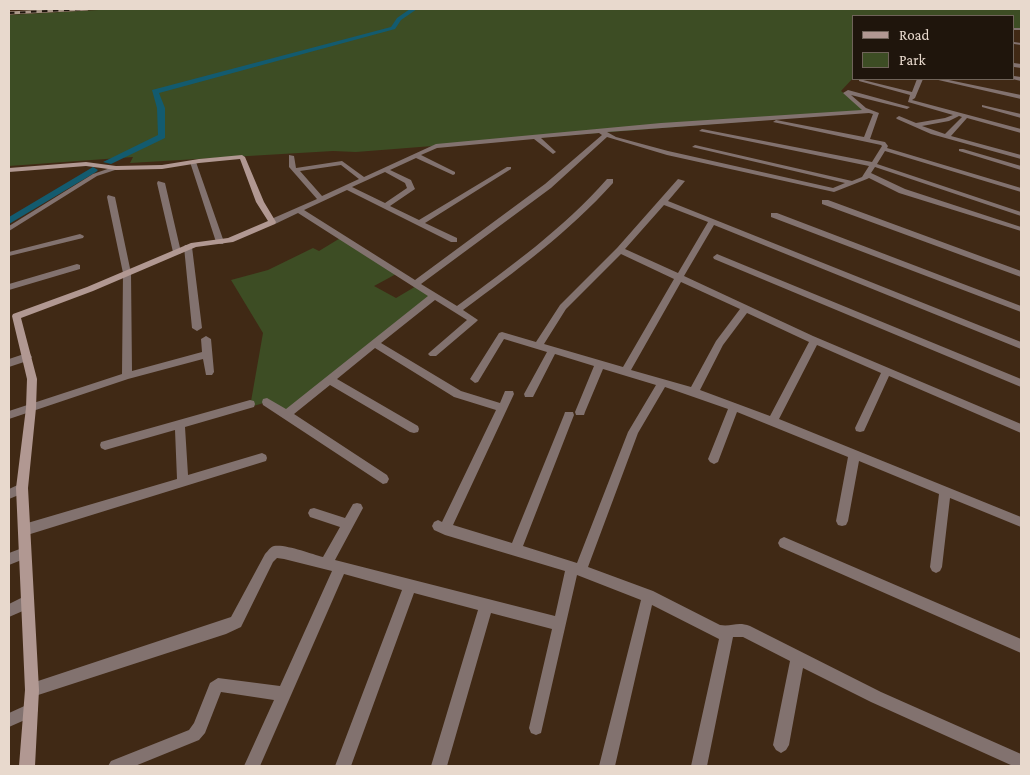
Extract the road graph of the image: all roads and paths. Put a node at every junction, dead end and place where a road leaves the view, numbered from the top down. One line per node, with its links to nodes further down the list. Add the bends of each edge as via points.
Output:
1 (861, 80): 4 (street)
2 (920, 80): 4 (street)
3 (942, 80): 5 (street)
4 (914, 94): 6 (street)
5 (1021, 97)
6 (909, 104): 8 (street, via 846,92); 10 (street); 14 (street, via 899,121)
7 (984, 106): 11 (street)
8 (867, 110): 9 (street); 21 (street, via 876,114)
9 (824, 115): 13 (street); 15 (street)
10 (957, 115): 12 (street); 14 (street)
11 (1021, 116)
12 (965, 117): 17 (street); 19 (street)
13 (760, 120): 15 (street); 18 (street, via 661,125)
14 (916, 125): 19 (street)
15 (825, 130): 21 (street)
16 (702, 131): 30 (street)
17 (1021, 131)
18 (604, 133): 20 (street); 40 (street, via 667,153); 75 (street, via 548,186)
19 (947, 136): 28 (street)
20 (537, 138): 25 (street); 26 (street, via 436,146)
21 (867, 139): 23 (street, via 883,143)
22 (695, 147): 31 (street)
23 (884, 149): 30 (street); 47 (street)
24 (961, 150): 34 (street)
25 (553, 152)
26 (414, 155): 35 (street); 38 (street)
27 (291, 156): 37 (street)
28 (1021, 157)
29 (193, 162): 32 (street, via 162,167); 59 (street, via 242,157 260,202); 65 (street)
30 (872, 164): 39 (street); 53 (street)
31 (776, 165): 40 (street); 45 (street)
32 (116, 168): 36 (street, via 86,164); 61 (street, via 95,175)
33 (509, 168): 60 (street)
34 (1021, 168)
35 (384, 169): 41 (street); 52 (street, via 408,182 411,188)
36 (9, 170)
37 (294, 170): 41 (street, via 342,163); 49 (street)
38 (453, 173)
39 (867, 174): 45 (street); 58 (street, via 902,191)
40 (771, 177): 45 (street, via 834,190)
41 (363, 179): 46 (street)
42 (610, 180): 80 (street, via 589,205 508,273)
43 (681, 181): 50 (street)
44 (162, 183): 68 (street)
45 (854, 184)
46 (346, 187): 49 (street); 52 (street)
47 (1021, 190)
48 (112, 197): 72 (street)
49 (320, 199): 54 (street)
50 (662, 201): 57 (street); 67 (street)
51 (825, 202): 73 (street)
52 (385, 206): 60 (street)
53 (1003, 208): 55 (street); 58 (street)
54 (298, 210): 59 (street); 75 (street)
55 (1021, 214)
56 (774, 216): 79 (street)
57 (712, 221): 74 (street); 87 (street)
58 (995, 221): 62 (street)
59 (272, 222): 65 (street)
60 (419, 223): 64 (street)
61 (9, 229)
62 (1021, 229)
63 (80, 236): 69 (street)
64 (454, 240)
65 (220, 242): 66 (street)
66 (188, 247): 68 (street); 82 (street)
67 (620, 250): 74 (street); 86 (street, via 563,308)
68 (177, 252): 72 (street)
69 (9, 254)
70 (717, 257): 101 (street)
71 (77, 267): 76 (street)
72 (127, 273): 81 (street); 97 (street)
73 (1021, 274)
74 (678, 277): 78 (street); 94 (street)
75 (415, 284): 77 (street)
76 (9, 287)
77 (434, 296): 80 (street); 85 (street)
78 (746, 308): 84 (street); 102 (street, via 719,343)
79 (1021, 309)
80 (457, 310): 91 (street, via 473,320)
81 (12, 317): 89 (street)
82 (197, 328)
83 (206, 339): 90 (street)
84 (815, 340): 95 (street); 112 (street)
85 (375, 344): 99 (street); 109 (street, via 458,394)
86 (539, 345): 88 (street); 98 (street, via 502,335)
87 (1021, 346)
88 (554, 349): 93 (street); 104 (street)
89 (26, 353): 92 (street); 108 (street, via 32,379)
90 (207, 354): 96 (street); 97 (street)
91 (433, 354)
92 (9, 363)
93 (600, 363): 94 (street); 133 (street, via 574,413)
94 (626, 370): 100 (street)
95 (887, 371): 114 (street); 116 (street)
96 (209, 372)
97 (127, 376): 108 (street)
98 (475, 379)
99 (330, 380): 111 (street); 115 (street)
100 (663, 382): 102 (street); 138 (street, via 633,432)
101 (1021, 383)
102 (694, 392): 107 (street)
103 (509, 394): 109 (street)
104 (529, 394)
105 (266, 402): 111 (street)
106 (250, 404): 113 (street)
107 (734, 406): 112 (street); 120 (street)
108 (31, 408): 110 (street); 123 (street)
109 (503, 408): 133 (street, via 442,528)
110 (9, 415)
111 (286, 415): 121 (street)
112 (774, 421): 118 (street)
113 (180, 424): 117 (street); 122 (street)
114 (860, 428)
115 (414, 429)
116 (1021, 429)
117 (105, 445)
118 (854, 456): 124 (street); 128 (street)
119 (262, 458): 122 (street)
120 (714, 459)
121 (383, 479)
122 (183, 482): 131 (street)
123 (22, 488): 125 (street); 131 (street)
124 (945, 491): 129 (street); 137 (street)
125 (9, 494)
126 (357, 508): 130 (street)
127 (314, 513): 130 (street)
128 (842, 521)
129 (1021, 522)
130 (348, 524): 136 (street)
131 (24, 530): 134 (street)
132 (784, 543): 146 (street)
133 (515, 551): 138 (street)
134 (25, 553): 135 (street); 141 (street)
135 (9, 559)
136 (333, 566): 139 (street); 148 (street, via 275,552 236,622); 149 (street)
137 (936, 567)
138 (576, 569): 140 (street); 144 (street)
139 (410, 586): 142 (street); 158 (street)
140 (648, 596): 145 (street); 160 (street)
141 (27, 602): 143 (street); 148 (street)
142 (486, 606): 144 (street); 159 (street)
143 (9, 610)
144 (559, 624): 152 (street)
145 (727, 634): 147 (street, via 732,630 744,631); 161 (street)
146 (1021, 646)
147 (798, 658): 153 (street); 154 (street)
148 (32, 690): 150 (street)
149 (284, 694): 156 (street, via 218,685 194,735); 157 (street)
150 (31, 710): 151 (street); 155 (street)
151 (9, 720)
152 (536, 728)
153 (780, 745)
154 (1021, 762)
155 (27, 766)
156 (116, 766)
157 (252, 766)
158 (343, 766)
159 (439, 766)
160 (607, 766)
161 (698, 766)

